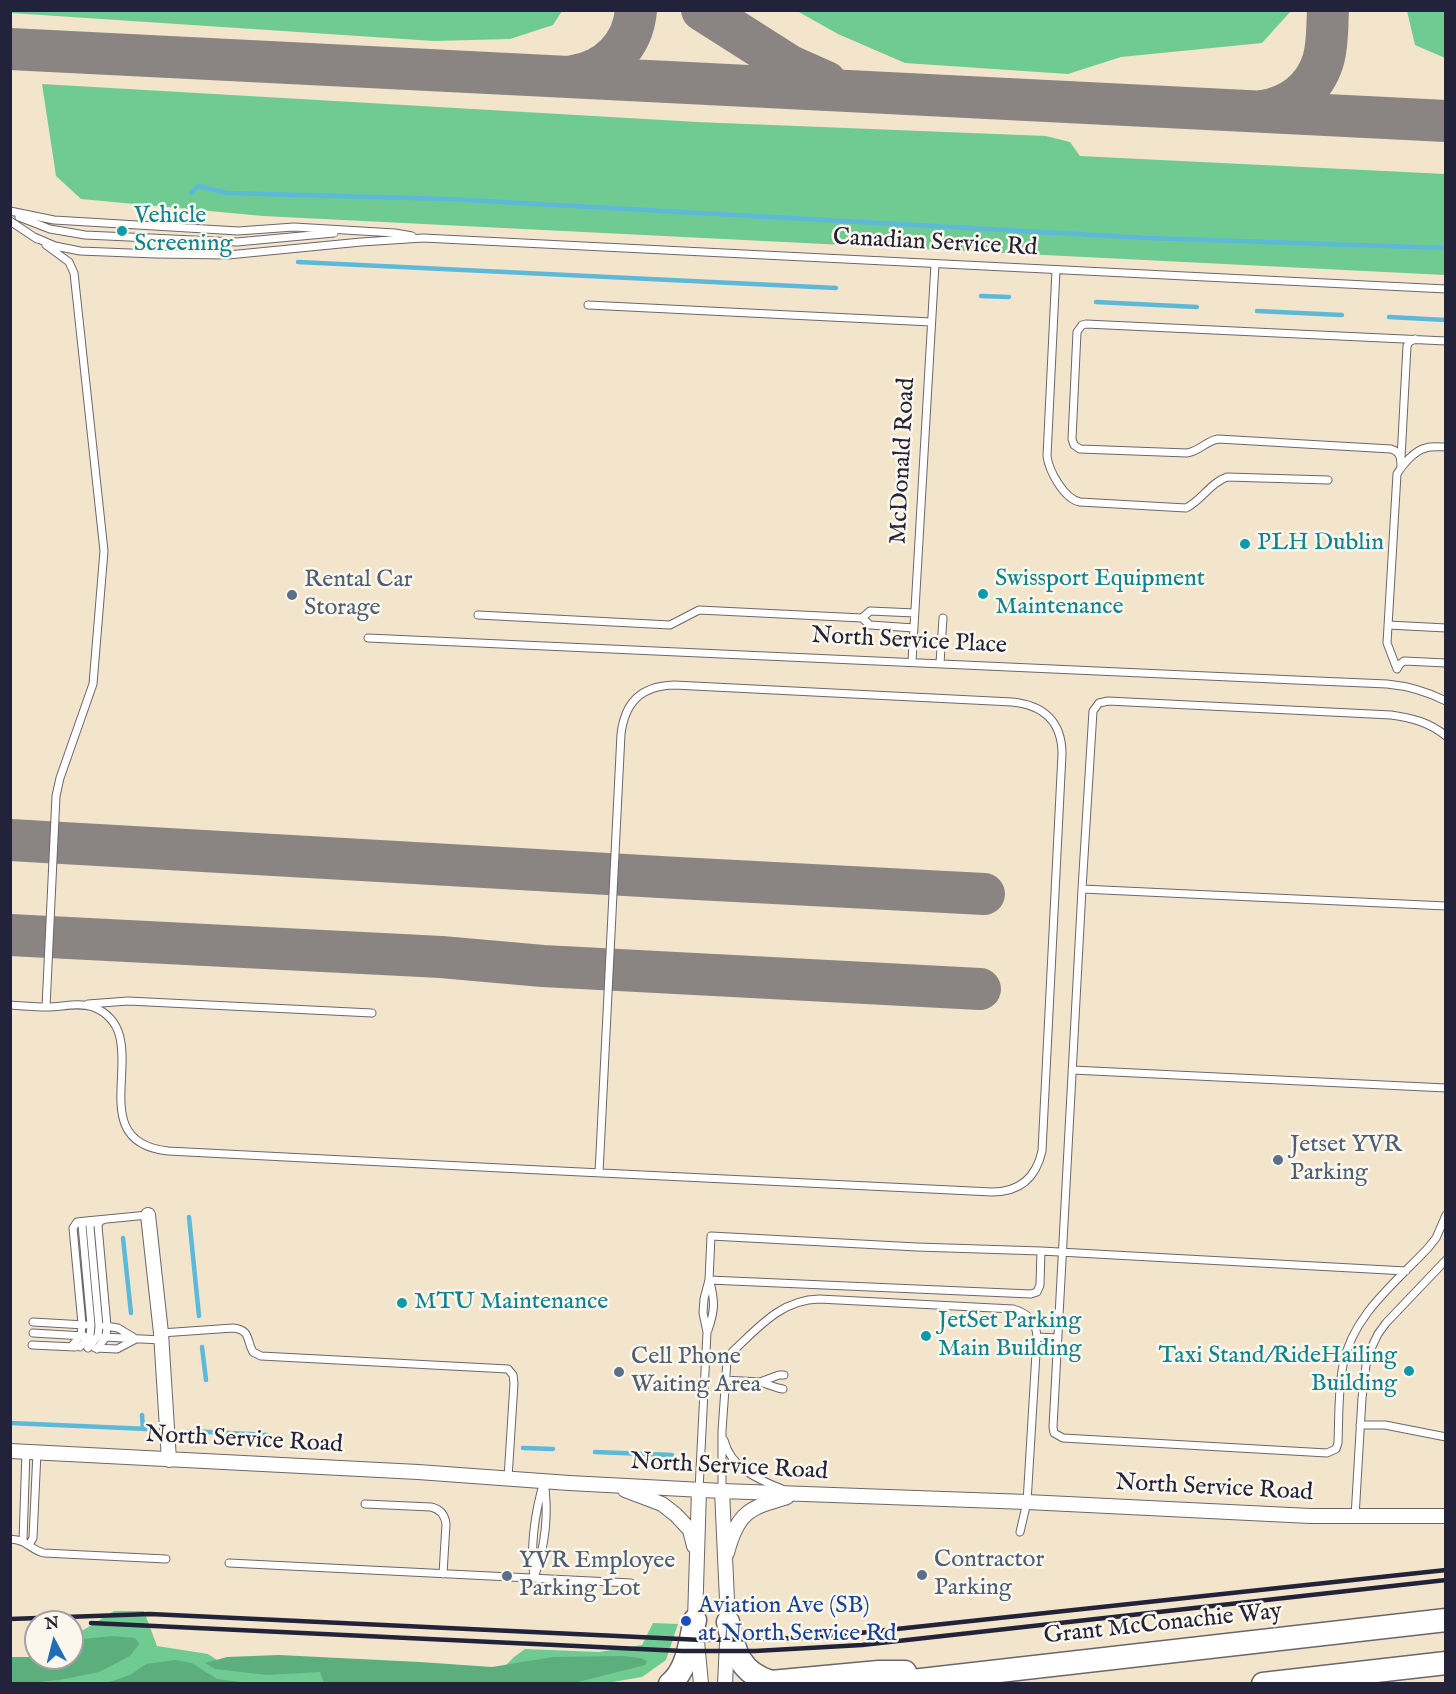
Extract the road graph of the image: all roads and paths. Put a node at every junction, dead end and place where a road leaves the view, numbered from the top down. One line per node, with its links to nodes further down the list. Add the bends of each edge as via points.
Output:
1 (10, 212): 3 (lane, via 54,220 238,231 294,227); 3 (lane, via 50,229 97,236 237,242)
2 (10, 221): 4 (lane)
3 (357, 230): 5 (lane)
4 (34, 237): 5 (lane, via 80,251 228,255); 35 (lane, via 64,257 74,273 104,551 93,684 56,796)
5 (423, 238): 6 (lane, Canadian Service Rd)
6 (935, 264): 7 (lane, Canadian Service Rd); 10 (lane, McDonald Road)
7 (1056, 270): 8 (lane, Canadian Service Rd); 15 (lane, via 1047,456 1051,471 1070,498 1080,502 1186,508 1227,477)
8 (1446, 289)
9 (588, 305): 10 (lane)
10 (931, 322): 16 (lane, McDonald Road)
11 (1415, 339): 12 (lane); 14 (lane, via 1407,346); 14 (lane, via 1086,324 1077,332 1072,439 1077,447 1187,453 1218,439 1391,449 1398,452)
12 (1446, 341)
13 (1446, 447): 14 (lane, via 1422,449)
14 (1401, 464): 20 (lane, via 1395,480)
15 (1328, 480)
16 (915, 613): 18 (lane, via 870,611); 21 (lane, McDonald Road)
17 (478, 615): 18 (lane, via 669,625 699,610)
18 (862, 618): 21 (lane, via 870,626)
19 (943, 618): 25 (lane)
20 (1388, 625): 22 (lane); 27 (lane, via 1387,643)
21 (914, 628): 24 (lane, McDonald Road)
22 (1446, 628)
23 (368, 638): 24 (lane, North Service Place)
24 (912, 661): 25 (lane, North Service Place)
25 (940, 663): 28 (lane, North Service Place)
26 (1446, 663): 27 (lane, via 1404,661)
27 (1397, 669): 28 (lane)
28 (1396, 685): 29 (lane, North Service Place, via 1421,689)
29 (1446, 701)
30 (1446, 736): 31 (lane, via 1426,723 1391,715 1099,703 1092,715)
31 (1082, 889): 32 (lane); 37 (lane)
32 (1446, 906)
33 (83, 1004): 35 (lane); 36 (lane, via 128,1000); 39 (lane, via 99,1010 118,1030 122,1046 122,1118 135,1139 149,1148)
34 (10, 1005): 35 (lane)
35 (46, 1007)
36 (372, 1013)
37 (1072, 1070): 38 (lane); 45 (lane)
38 (1446, 1088)
39 (599, 1173): 39 (lane, via 992,1192 1011,1190 1033,1174 1042,1151 1062,754 1061,736 1047,715 1031,705 1012,702 674,685 656,686 634,699 624,717 621,734)
40 (147, 1215): 42 (lane); 57 (street)
41 (1446, 1215): 47 (lane, via 1436,1238)
42 (99, 1220): 43 (lane); 52 (lane)
43 (86, 1221): 50 (lane, via 77,1222 74,1228); 51 (lane, via 82,1227)
44 (1041, 1251): 45 (lane); 48 (lane, via 1039,1289 1031,1294); 48 (lane, via 711,1236)
45 (1062, 1253): 47 (lane); 58 (lane)
46 (1446, 1260): 69 (lane, via 1378,1334 1365,1368)
47 (1406, 1271): 58 (lane, via 1369,1309 1350,1343 1342,1373 1338,1443 1331,1452 1059,1437 1053,1427)
48 (709, 1280): 78 (lane, via 714,1313 707,1332)
49 (33, 1322): 50 (lane)
50 (82, 1324): 51 (lane); 54 (lane)
51 (91, 1325): 52 (lane); 55 (lane)
52 (103, 1326): 55 (lane); 59 (lane, via 118,1328)
53 (33, 1333): 54 (lane)
54 (81, 1335): 55 (lane); 61 (lane)
55 (98, 1336): 59 (lane); 62 (lane); 63 (lane); 64 (lane)
56 (1037, 1336): 58 (lane); 66 (lane, via 1029,1316 1013,1309 807,1300 782,1308 733,1351 727,1360); 81 (lane)
57 (161, 1337): 59 (lane); 74 (street); 75 (lane, via 233,1328 244,1331 253,1352 261,1356 508,1369 514,1383)
58 (1058, 1338)
59 (138, 1339): 64 (lane, via 117,1349)
60 (32, 1345): 61 (lane)
61 (71, 1347): 62 (lane)
62 (80, 1347): 63 (lane)
63 (88, 1348): 64 (lane)
64 (97, 1348)
65 (784, 1375): 67 (lane)
66 (725, 1380): 67 (lane); 70 (lane)
67 (760, 1382): 68 (lane)
68 (783, 1389)
69 (1360, 1425): 71 (lane, via 1385,1425); 84 (lane)
70 (722, 1431): 79 (lane); 80 (lane, via 729,1452 748,1473)
71 (1446, 1437)
72 (10, 1451): 73 (street, North Service Road)
73 (32, 1452): 74 (street, North Service Road); 87 (lane, via 33,1538)
74 (169, 1460): 75 (street, North Service Road)
75 (508, 1478): 76 (street, North Service Road)
76 (544, 1481): 77 (street, North Service Road); 93 (lane, via 532,1558)
77 (611, 1485): 78 (street, North Service Road); 88 (street, via 662,1504 676,1515 690,1530)
78 (699, 1490): 79 (street, North Service Road); 88 (street)
79 (722, 1491): 80 (street, North Service Road); 91 (street)
80 (796, 1494): 81 (street, North Service Road); 91 (street, via 748,1512 730,1542)
81 (1028, 1502): 84 (street, North Service Road); 85 (lane)
82 (365, 1504): 92 (lane, via 431,1507 439,1511 446,1524)
83 (1446, 1516): 84 (street, North Service Road)
84 (1355, 1517)
85 (1020, 1532)
86 (10, 1539): 87 (lane)
87 (26, 1543): 89 (lane, via 44,1553)
88 (698, 1558): 95 (street)
89 (166, 1559)
90 (229, 1563): 92 (lane)
91 (725, 1564): 97 (street)
92 (443, 1574): 93 (lane)
93 (534, 1578): 94 (lane)
94 (631, 1583)
95 (695, 1620): 100 (main road, via 684,1664); 101 (street)
96 (1446, 1620): 99 (main road, Grant McConachie Way)
97 (728, 1622): 99 (main road, via 733,1646 743,1664 755,1676 771,1682 889,1671); 102 (street)
98 (1446, 1663): 104 (main road)
99 (964, 1674): 103 (main road, Grant McConachie Way)
100 (670, 1683)
101 (702, 1683)
102 (724, 1683)
103 (886, 1683)
104 (1263, 1683)

